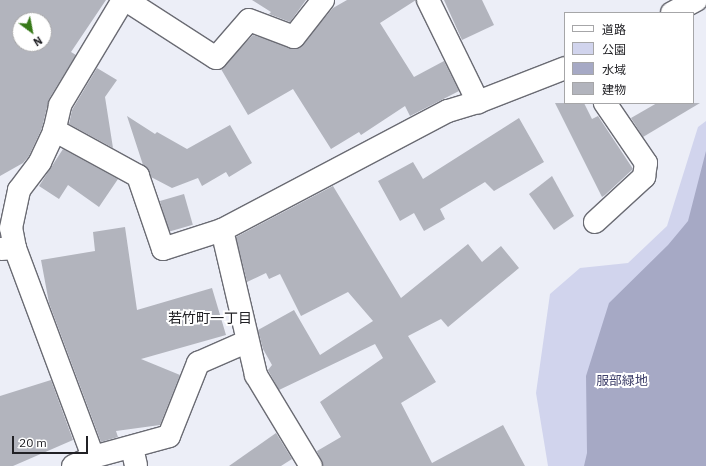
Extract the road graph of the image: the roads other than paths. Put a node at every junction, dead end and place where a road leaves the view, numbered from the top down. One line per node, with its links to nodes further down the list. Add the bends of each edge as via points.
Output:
1 (124, 0): 2 (street, via 216,58 248,20 294,38); 9 (street, via 60,105)
2 (323, 0)
3 (428, 0): 7 (street)
4 (696, 0): 5 (street)
5 (674, 12)
6 (564, 68): 7 (street)
7 (478, 102): 11 (street, via 448,111)
8 (606, 104): 10 (street, via 646,164 644,177)
9 (54, 130): 11 (street, via 138,176 163,249); 12 (street, via 40,162 19,190)
10 (595, 222)
11 (222, 230): 13 (street, via 248,338)
12 (7, 249): 14 (street)
13 (246, 342): 15 (street, via 198,363 169,436); 17 (street, via 256,375)
14 (93, 457): 15 (street); 16 (street)
15 (134, 457)
16 (73, 466)
17 (311, 466)

